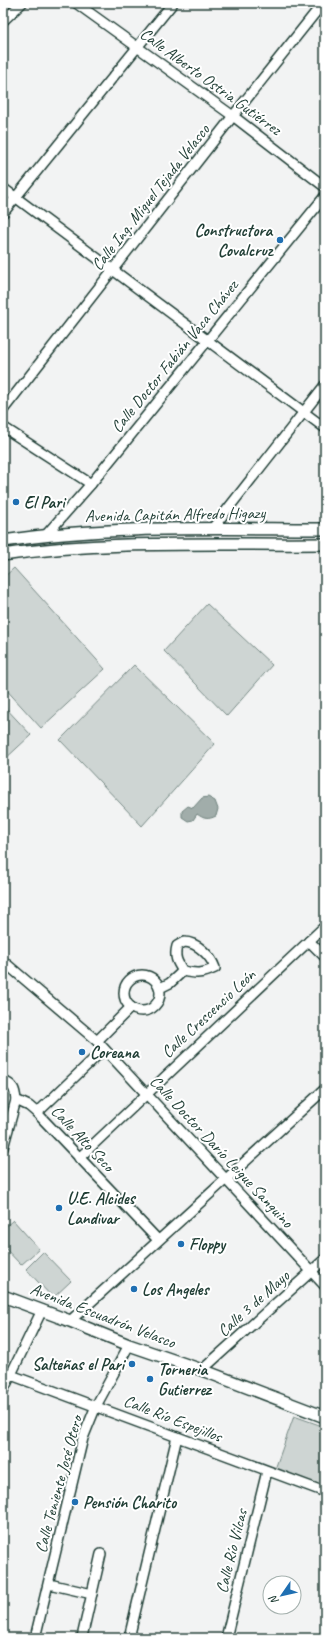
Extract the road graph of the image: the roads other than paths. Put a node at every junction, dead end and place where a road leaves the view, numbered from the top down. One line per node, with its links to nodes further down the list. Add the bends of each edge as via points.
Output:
1 (22, 3): 5 (street)
2 (76, 3): 6 (street, Calle Alberto Ostria Gutiérrez)
3 (173, 3): 6 (street)
4 (323, 3): 7 (street, Calle Ing. Miguel Tejada Velasco)
5 (3, 21)
6 (137, 47): 7 (street, Calle Alberto Ostria Gutiérrez); 11 (street)
7 (233, 116): 8 (street, Calle Alberto Ostria Gutiérrez); 13 (street, Calle Ing. Miguel Tejada Velasco)
8 (325, 187)
9 (3, 188): 11 (street)
10 (325, 196): 14 (street, Calle Doctor Fabián Vaca Chávez)
11 (15, 198): 12 (street); 13 (street)
12 (3, 213)
13 (113, 271): 14 (street); 16 (street, Calle Ing. Miguel Tejada Velasco)
14 (208, 341): 17 (street); 20 (street, Calle Doctor Fabián Vaca Chávez)
15 (325, 386): 17 (street)
16 (3, 410)
17 (304, 412): 19 (street); 21 (street)
18 (3, 427): 20 (street)
19 (325, 428)
20 (91, 484): 23 (street, Calle Doctor Fabián Vaca Chávez)
21 (212, 529): 22 (street, Avenida Capitán Alfredo Higazy); 23 (street, Avenida Capitán Alfredo Higazy, via 88,531)
22 (325, 529)
23 (46, 535): 24 (street, Avenida Capitán Alfredo Higazy)
24 (3, 541)
25 (325, 544): 26 (street, Avenida Capitán Alfredo Higazy, via 88,547 44,549)
26 (3, 555)
27 (325, 926): 28 (street, Calle Crescencio León)
28 (309, 941): 29 (street); 38 (street, Calle Crescencio León)
29 (325, 957)
30 (3, 961): 34 (street, Calle Doctor Darío Leigue Sanguino)
31 (183, 971): 32 (street)
32 (160, 988): 33 (street, via 159,999 153,1008 142,1011); 33 (street, via 153,978 147,975 135,976 126,984 125,990 127,1002)
33 (131, 1007): 34 (street)
34 (97, 1041): 35 (street, Calle Doctor Darío Leigue Sanguino)
35 (104, 1048): 38 (street, Calle Doctor Darío Leigue Sanguino); 40 (street)
36 (3, 1081): 39 (street, via 14,1088)
37 (325, 1089): 43 (street)
38 (146, 1094): 42 (street, Calle Crescencio León); 43 (street, Calle Doctor Darío Leigue Sanguino)
39 (16, 1100): 40 (street, Calle Alto Seco); 41 (street)
40 (37, 1113): 42 (street, Calle Alto Seco)
41 (3, 1148)
42 (79, 1158): 44 (street, Calle Alto Seco)
43 (226, 1178): 44 (street); 46 (street, Calle Doctor Darío Leigue Sanguino)
44 (158, 1240): 50 (street)
45 (325, 1259): 46 (street, Calle 3 de Mayo)
46 (311, 1272): 47 (street, Calle Doctor Darío Leigue Sanguino); 52 (street, Calle 3 de Mayo)
47 (325, 1286)
48 (3, 1296): 49 (street, Avenida Escuadrón Velasco)
49 (42, 1310): 50 (street, Avenida Escuadrón Velasco); 53 (street)
50 (70, 1321): 51 (street, Avenida Escuadrón Velasco)
51 (129, 1345): 52 (street, Avenida Escuadrón Velasco); 55 (street, Calle Teniente José Otero)
52 (202, 1370): 56 (street, Avenida Escuadrón Velasco)
53 (11, 1375): 54 (street); 55 (street, Calle Río Espejillos)
54 (3, 1391)
55 (96, 1406): 57 (street, Calle Río Espejillos); 61 (street, Calle Teniente José Otero, via 83,1438)
56 (325, 1417)
57 (177, 1437): 58 (street, Calle Río Espejillos); 65 (street)
58 (267, 1471): 59 (street, Calle Río Espejillos); 66 (street, Calle Río Vilcas)
59 (325, 1492)
60 (102, 1554): 62 (street)
61 (49, 1584): 62 (street); 64 (street, Calle Teniente José Otero)
62 (92, 1594): 63 (street)
63 (82, 1637)
64 (35, 1638)
65 (129, 1638)
66 (226, 1638)

